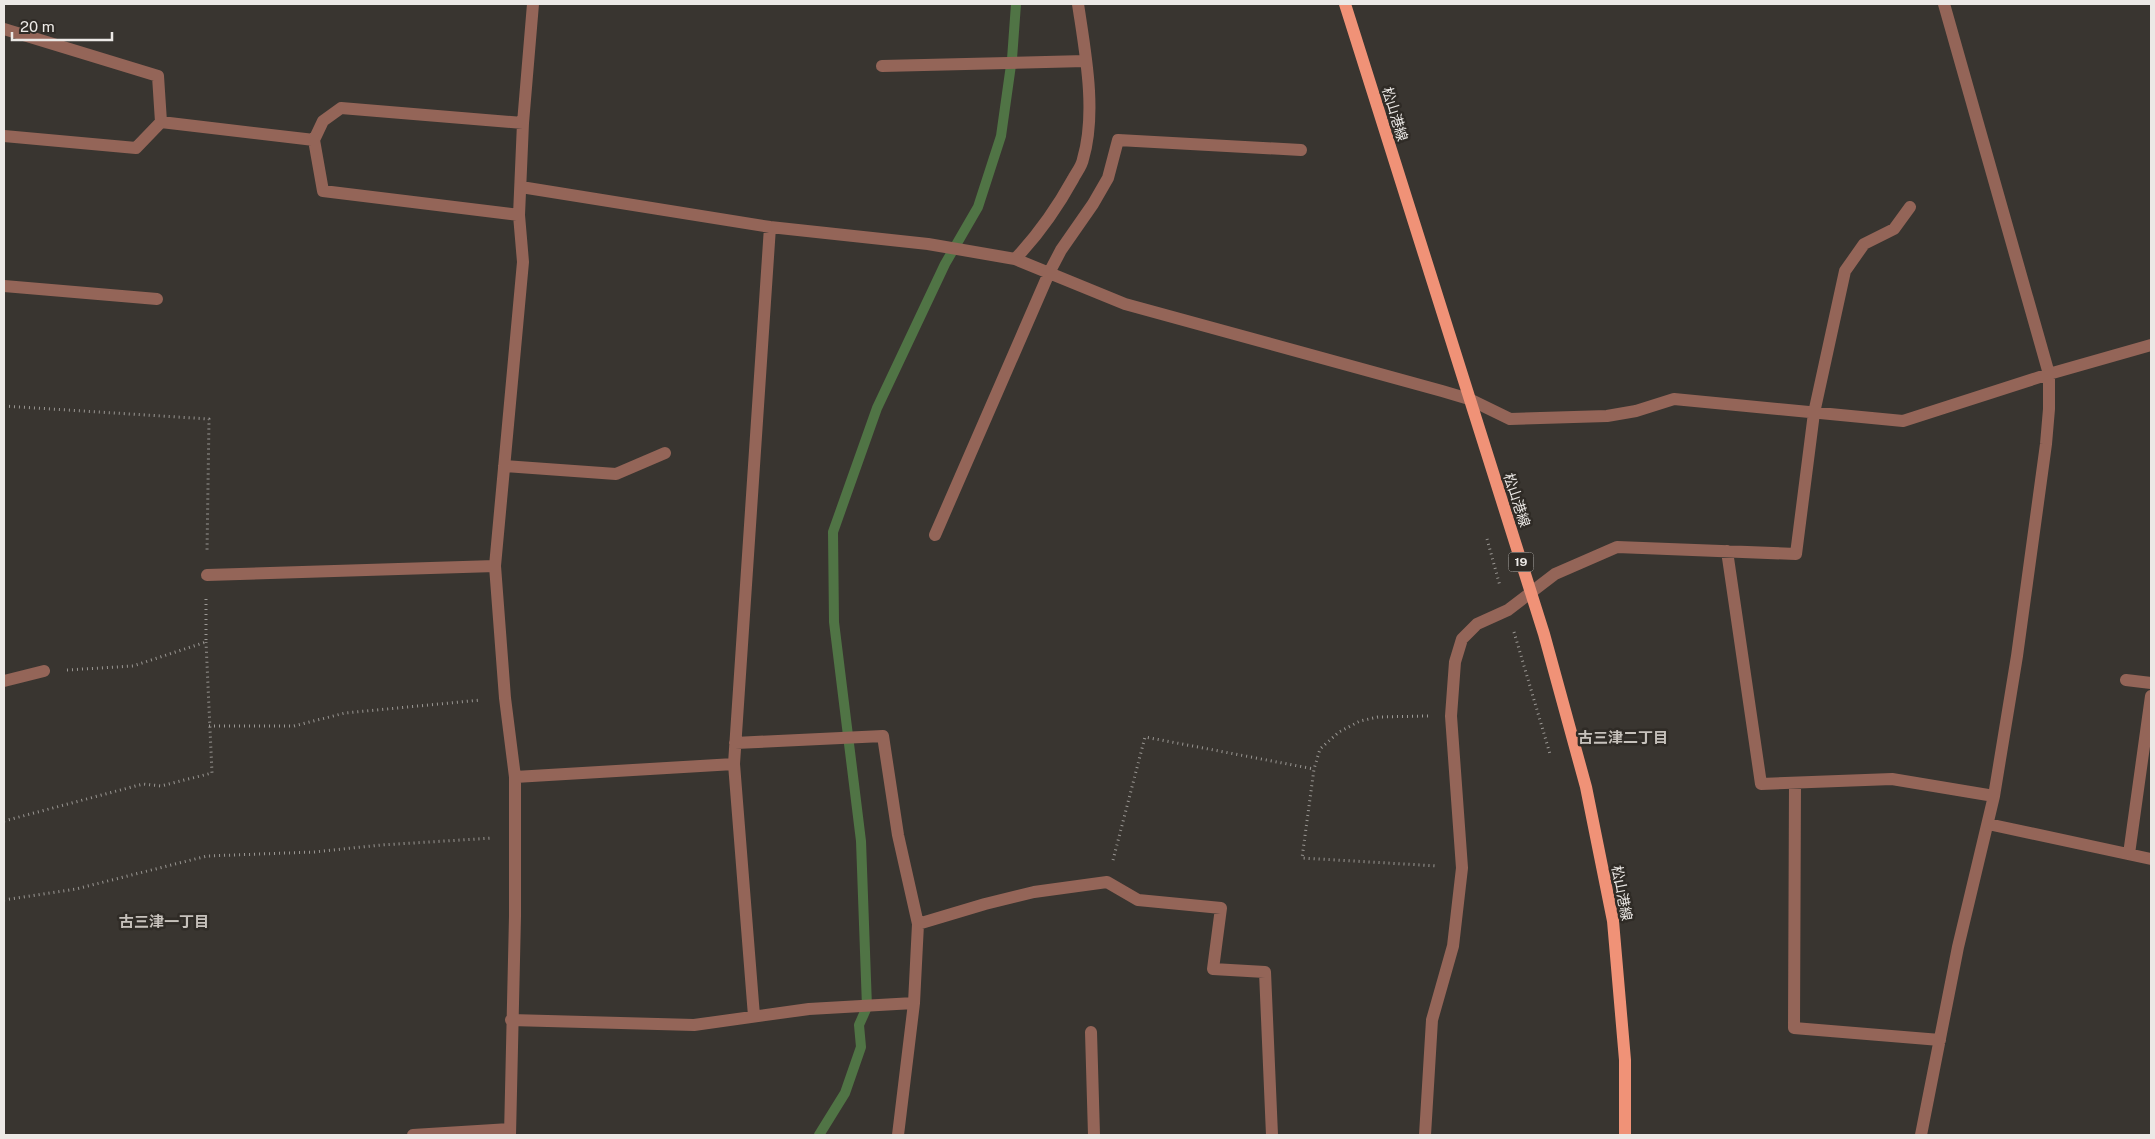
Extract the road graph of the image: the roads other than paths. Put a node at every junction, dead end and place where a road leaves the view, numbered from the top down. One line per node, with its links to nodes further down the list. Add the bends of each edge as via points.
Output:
1 (533, 4): 9 (street)
2 (1078, 4): 6 (street)
3 (1345, 4): 23 (main road, 松山港線 / 19)
4 (1944, 4): 22 (street)
5 (4, 29): 8 (street, via 158,76)
6 (1085, 61): 7 (street); 17 (street, via 1090,115 1083,160 1063,197 1034,239)
7 (882, 66)
8 (161, 122): 10 (street, via 136,148); 11 (street)
9 (523, 123): 11 (street, via 341,108 322,121); 13 (street)
10 (4, 136)
11 (314, 140): 15 (street, via 323,191)
12 (1301, 150): 18 (street, via 1118,140 1108,178)
13 (521, 187): 15 (street); 16 (street)
14 (1910, 207): 24 (street, via 1894,229 1864,244 1846,272)
15 (519, 215): 26 (street, via 524,262)
16 (770, 227): 17 (street, via 928,244); 37 (street)
17 (1015, 259): 18 (street)
18 (1049, 273): 23 (street, via 1125,304); 27 (street)
19 (4, 286): 20 (street)
20 (157, 299)
21 (2151, 346): 22 (street)
22 (2049, 374): 24 (street, via 1903,421); 41 (street, via 2045,454)
23 (1469, 399): 24 (street, via 1510,419 1607,416 1674,399); 31 (main road, 松山港線 / 19)
24 (1814, 413): 28 (street, via 1796,554)
25 (664, 453): 26 (street, via 616,474)
26 (504, 466): 29 (street)
27 (935, 535)
28 (1727, 551): 31 (street, via 1617,547 1555,574); 40 (street, via 1761,784)
29 (495, 566): 30 (street); 39 (street, via 505,698)
30 (207, 575)
31 (1531, 594): 56 (street, via 1508,610 1477,624 1462,639 1455,662 1451,716 1462,868 1453,946 1432,1020); 57 (main road, 松山港線 / 19, via 1586,787 1613,921 1625,1060)
32 (44, 671): 34 (street)
33 (2126, 680): 35 (street)
34 (4, 681)
35 (2151, 683)
36 (2151, 696): 43 (street)
37 (735, 744): 38 (street); 45 (street, via 882,736 898,835)
38 (734, 764): 39 (street); 47 (street)
39 (515, 777): 48 (street)
40 (1795, 783): 41 (street, via 1892,779); 50 (street, via 1794,1028)
41 (1994, 796): 42 (street)
42 (1988, 824): 43 (street); 50 (street, via 1958,947)
43 (2130, 854): 44 (street)
44 (2151, 859)
45 (918, 924): 46 (street); 55 (street, via 1034,892 1107,882 1138,900 1221,908 1213,969 1266,972)
46 (914, 1003): 47 (street, via 809,1009); 53 (street)
47 (754, 1016): 48 (street, via 694,1025)
48 (511, 1020): 51 (street)
49 (1091, 1032): 54 (street)
50 (1940, 1040): 58 (street)
51 (510, 1132): 52 (street)
52 (413, 1135)
53 (898, 1135)
54 (1094, 1135)
55 (1272, 1135)
56 (1425, 1135)
57 (1625, 1135)
58 (1921, 1135)

